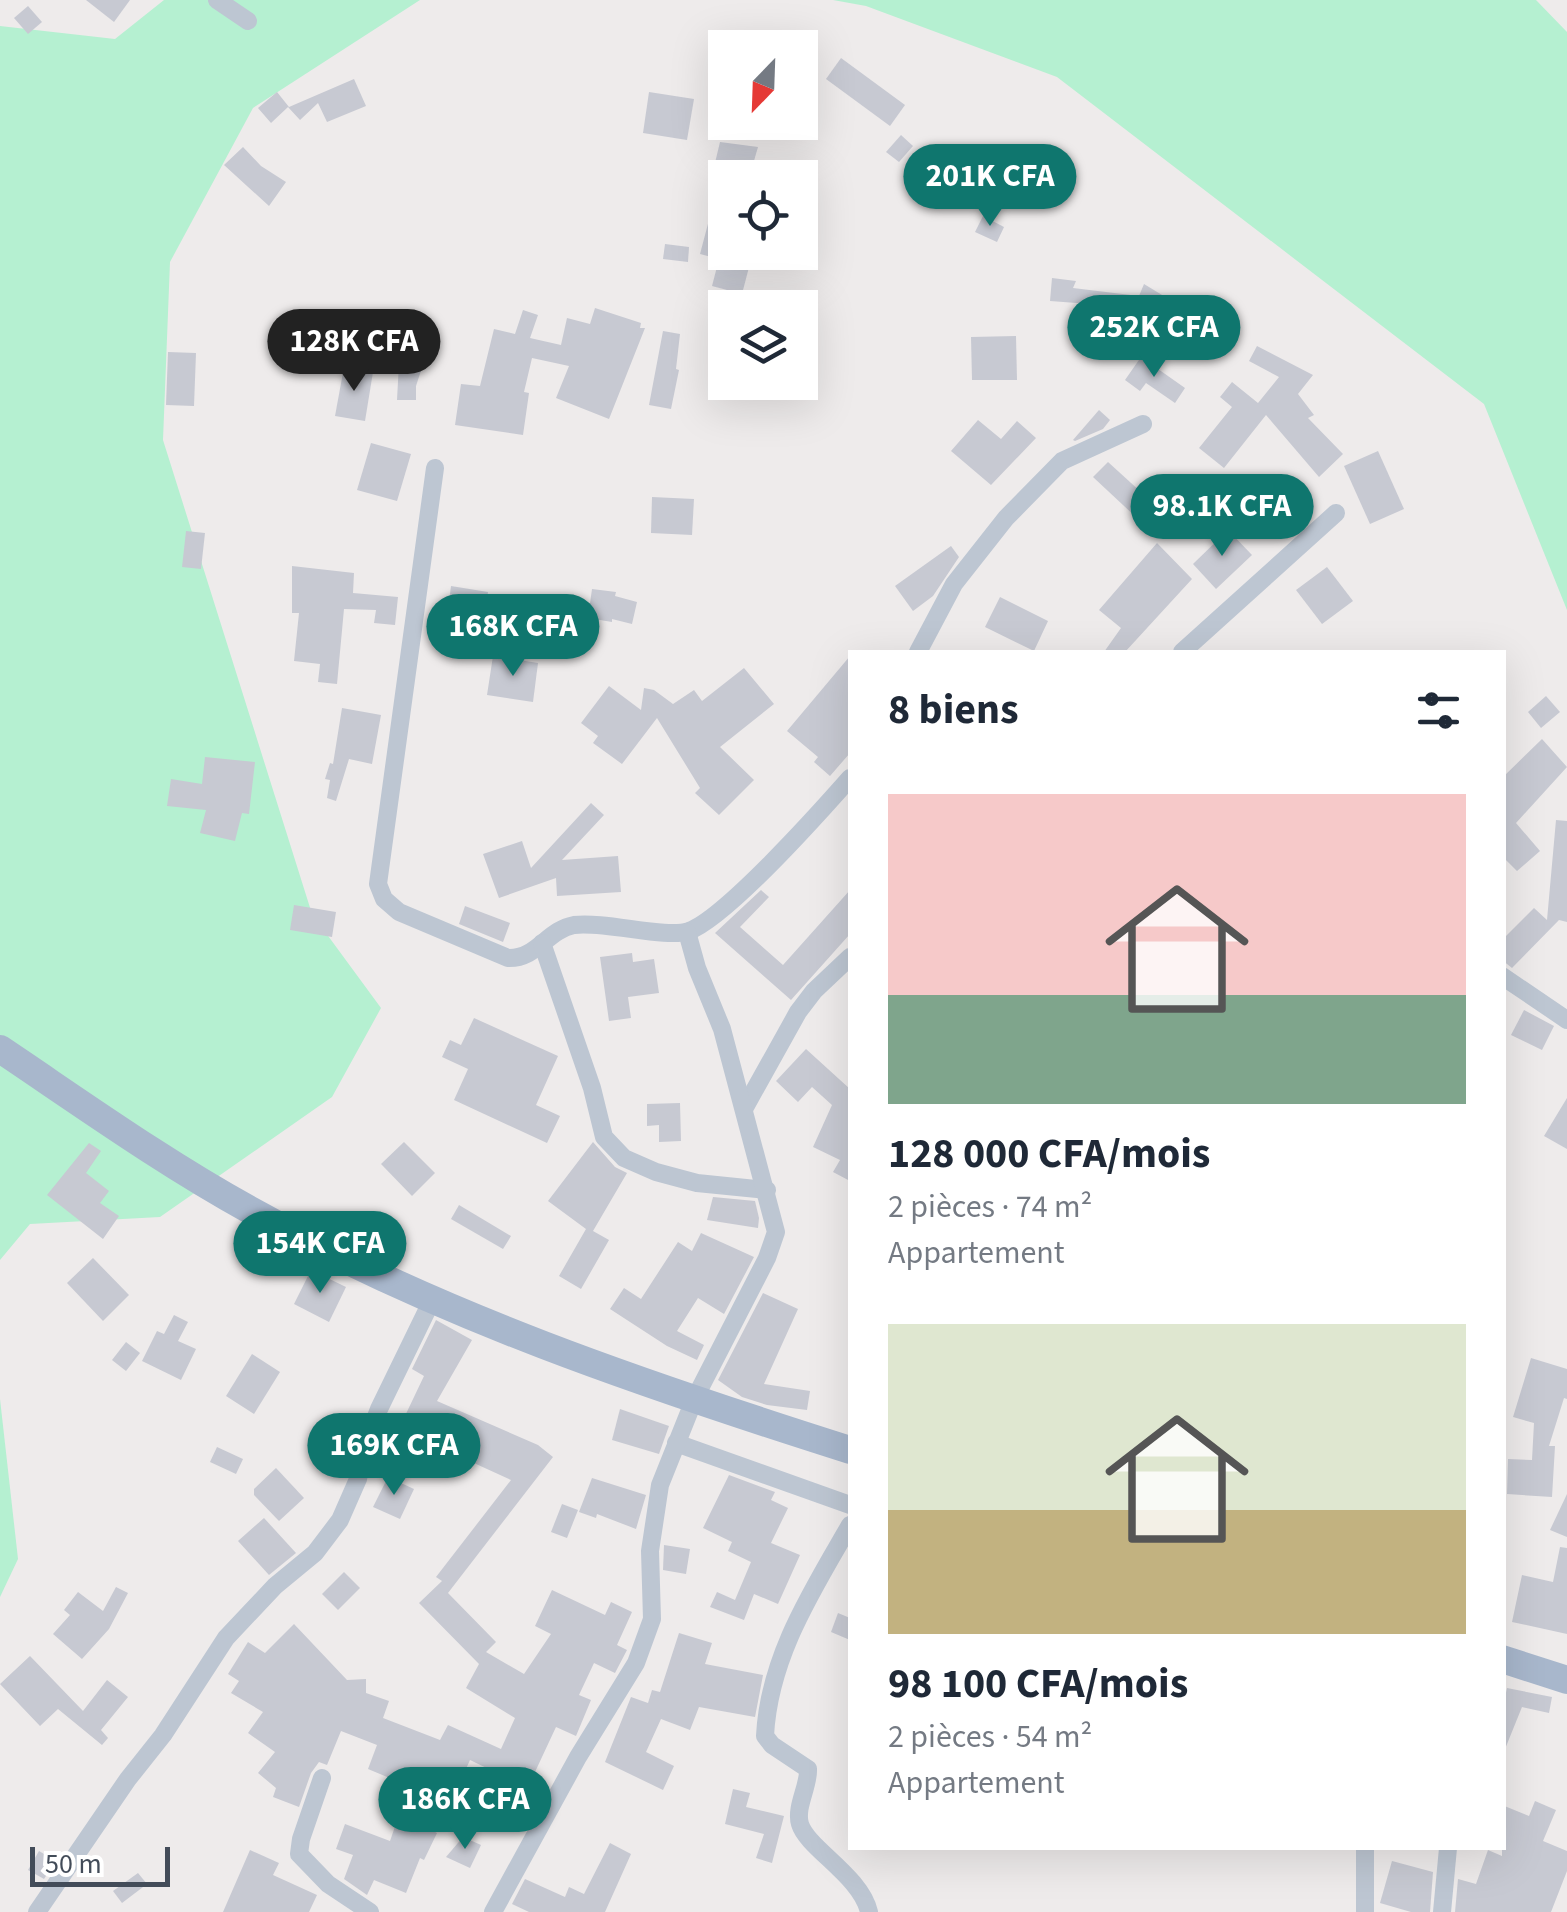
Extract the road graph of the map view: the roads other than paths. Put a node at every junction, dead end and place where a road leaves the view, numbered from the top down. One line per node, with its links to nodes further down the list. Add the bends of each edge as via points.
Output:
1 (217, 0): 2 (street)
2 (248, 21)
3 (1143, 424): 6 (street, via 1062,461 954,584)
4 (434, 468): 10 (street, via 378,884 384,900 400,912 508,958)
5 (1336, 513): 7 (street)
6 (919, 650)
7 (1184, 650)
8 (848, 780): 9 (street, via 718,912)
9 (687, 932): 10 (street, via 591,923 568,926); 15 (street)
10 (542, 943): 16 (street, via 604,1138 624,1158 656,1172)
11 (848, 959): 15 (street, via 798,1012)
12 (1506, 979): 13 (street)
13 (1567, 1020)
14 (0, 1049): 17 (main road, via 251,1211)
15 (744, 1109): 16 (street)
16 (767, 1190): 18 (street, via 776,1232 768,1258)
17 (433, 1298): 18 (main road); 28 (street, via 379,1410 340,1520 226,1638)
18 (694, 1400): 19 (street); 20 (main road)
19 (676, 1444): 21 (street); 30 (street, via 660,1485 650,1551 652,1619 636,1663)
20 (848, 1449)
21 (848, 1504)
22 (848, 1528): 31 (street, via 794,1622 765,1736 808,1768 800,1826 853,1884)
23 (1506, 1664): 24 (main road)
24 (1567, 1680)
25 (322, 1778): 29 (street, via 299,1854)
26 (1365, 1850): 32 (street)
27 (1448, 1850): 33 (street)
28 (37, 1912)
29 (370, 1912)
30 (493, 1912)
31 (868, 1912)
32 (1365, 1912)
33 (1442, 1912)

